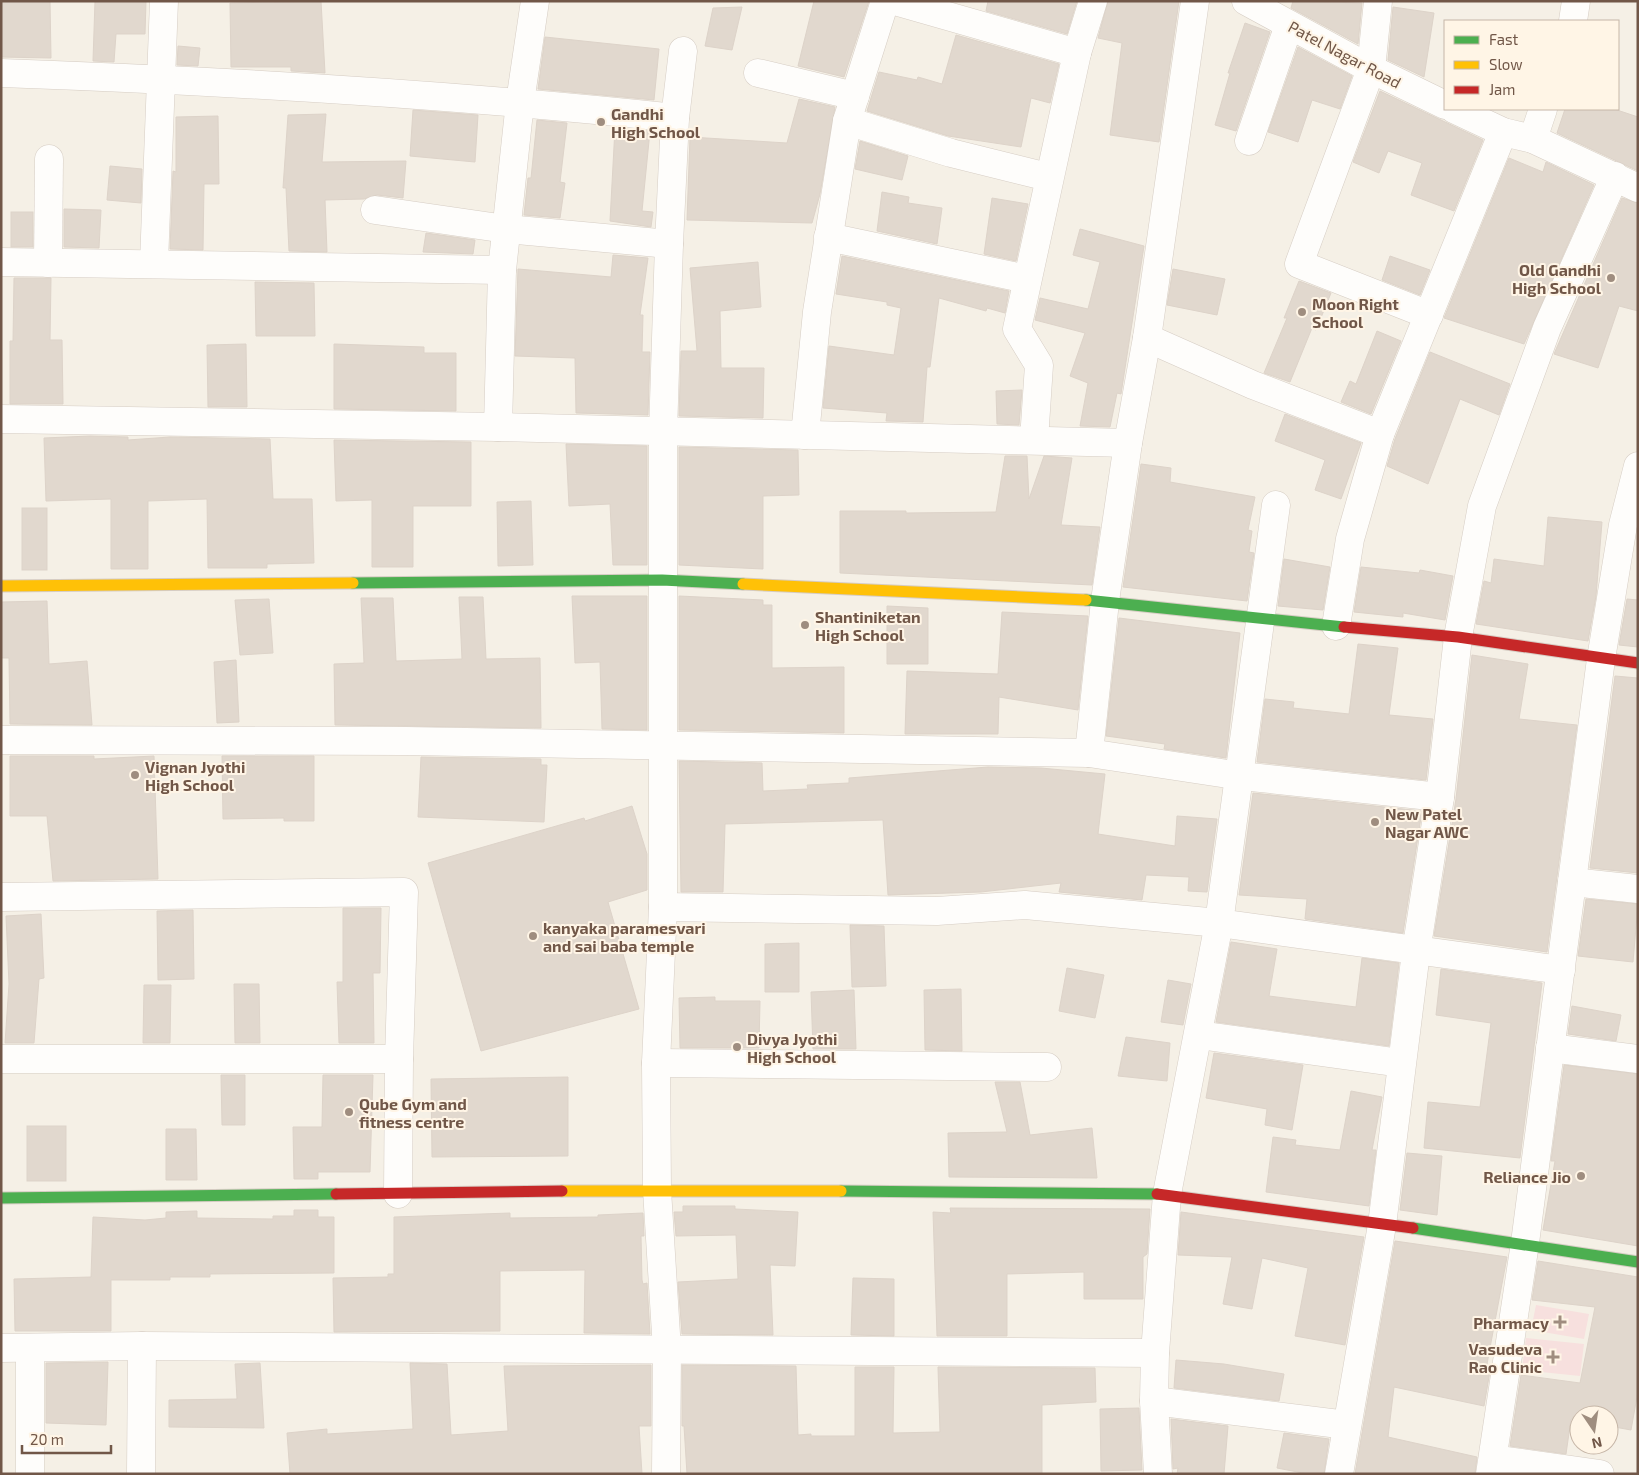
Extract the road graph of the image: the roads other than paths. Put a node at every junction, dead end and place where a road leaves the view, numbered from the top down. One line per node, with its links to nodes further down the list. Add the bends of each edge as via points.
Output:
1 (164, 1): 17 (street)
2 (535, 1): 18 (street)
3 (885, 1): 20 (street)
4 (895, 1): 13 (street)
5 (1093, 1): 13 (street)
6 (1195, 1): 40 (street)
7 (1246, 1): 11 (street, Patel Nagar Road)
8 (1378, 1): 14 (street)
9 (1576, 1): 10 (street)
10 (1573, 20)
11 (1289, 24): 14 (street, Patel Nagar Road); 26 (street)
12 (683, 51): 23 (street)
13 (1076, 53): 28 (street)
14 (1371, 69): 19 (street, Patel Nagar Road); 39 (street, via 1299,264)
15 (758, 72): 20 (street)
16 (1, 73): 17 (street)
17 (162, 78): 18 (street); 36 (street)
18 (520, 102): 23 (street); 31 (street)
19 (1444, 105)
20 (851, 109): 28 (street, via 952,153); 32 (street)
21 (1456, 110): 24 (street)
22 (1544, 110): 25 (street)
23 (675, 118): 33 (street)
24 (1503, 132): 25 (street); 39 (street)
25 (1533, 139): 29 (street)
26 (1249, 141)
27 (49, 159): 35 (street)
28 (1048, 177): 38 (street)
29 (1626, 182): 55 (street, via 1546,328 1482,506)
30 (375, 210): 31 (street)
31 (506, 229): 33 (street); 37 (street)
32 (828, 237): 38 (street); 45 (street)
33 (669, 244): 43 (street)
34 (1, 262): 35 (street)
35 (48, 263): 36 (street)
36 (154, 263): 37 (street)
37 (502, 270): 42 (street)
38 (1027, 278): 46 (street, via 1017,329 1039,364)
39 (1429, 315): 44 (street)
40 (1147, 338): 44 (street, via 1252,385); 47 (street)
41 (1, 419): 42 (street)
42 (498, 427): 43 (street)
43 (663, 433): 45 (street); 50 (street)
44 (1380, 434): 54 (street, via 1350,539)
45 (805, 435): 46 (street)
46 (1034, 440): 47 (street)
47 (1128, 443): 52 (street)
48 (1638, 466): 56 (street, via 1623,525)
49 (1276, 505): 53 (street)
50 (662, 580): 51 (street); 52 (street); 59 (street)
51 (1, 586)
52 (1105, 601): 53 (street); 60 (street)
53 (1261, 620): 54 (street); 61 (street)
54 (1336, 626): 55 (street)
55 (1458, 637): 56 (street); 62 (street)
56 (1601, 659): 57 (street); 63 (street)
57 (1638, 662)
58 (1, 740): 59 (street)
59 (664, 744): 60 (street); 66 (street)
60 (1090, 753): 61 (street)
61 (1240, 776): 62 (street); 67 (street)
62 (1440, 797): 68 (street)
63 (1572, 882): 64 (street); 69 (street)
64 (1638, 889)
65 (1, 897): 73 (street, via 404,892)
66 (663, 907): 67 (street, via 937,911 1025,905); 75 (street)
67 (1219, 922): 68 (street); 70 (street)
68 (1416, 952): 69 (street); 76 (street)
69 (1561, 970): 71 (street)
70 (1199, 1035): 76 (street); 80 (street)
71 (1550, 1048): 74 (street); 83 (street)
72 (1, 1059): 73 (street)
73 (399, 1059): 79 (street)
74 (1638, 1059)
75 (656, 1063): 77 (street); 78 (street)
76 (1401, 1063): 82 (street)
77 (1047, 1068)
78 (657, 1190): 79 (street); 80 (street); 88 (street)
79 (398, 1194): 81 (street)
80 (1167, 1194): 82 (street); 89 (street)
81 (1, 1198)
82 (1382, 1225): 83 (street); 91 (street)
83 (1525, 1243): 84 (street); 92 (street)
84 (1638, 1262)
85 (142, 1346): 87 (street); 88 (street); 94 (street)
86 (1, 1348): 87 (street)
87 (30, 1348): 93 (street)
88 (667, 1350): 89 (street); 95 (street)
89 (1156, 1353): 90 (street)
90 (1154, 1401): 91 (street); 96 (street)
91 (1347, 1425): 97 (street)
92 (1492, 1466): 98 (street)
93 (30, 1474)
94 (141, 1474)
95 (666, 1474)
96 (1158, 1474)
97 (1339, 1474)
98 (1600, 1474)

